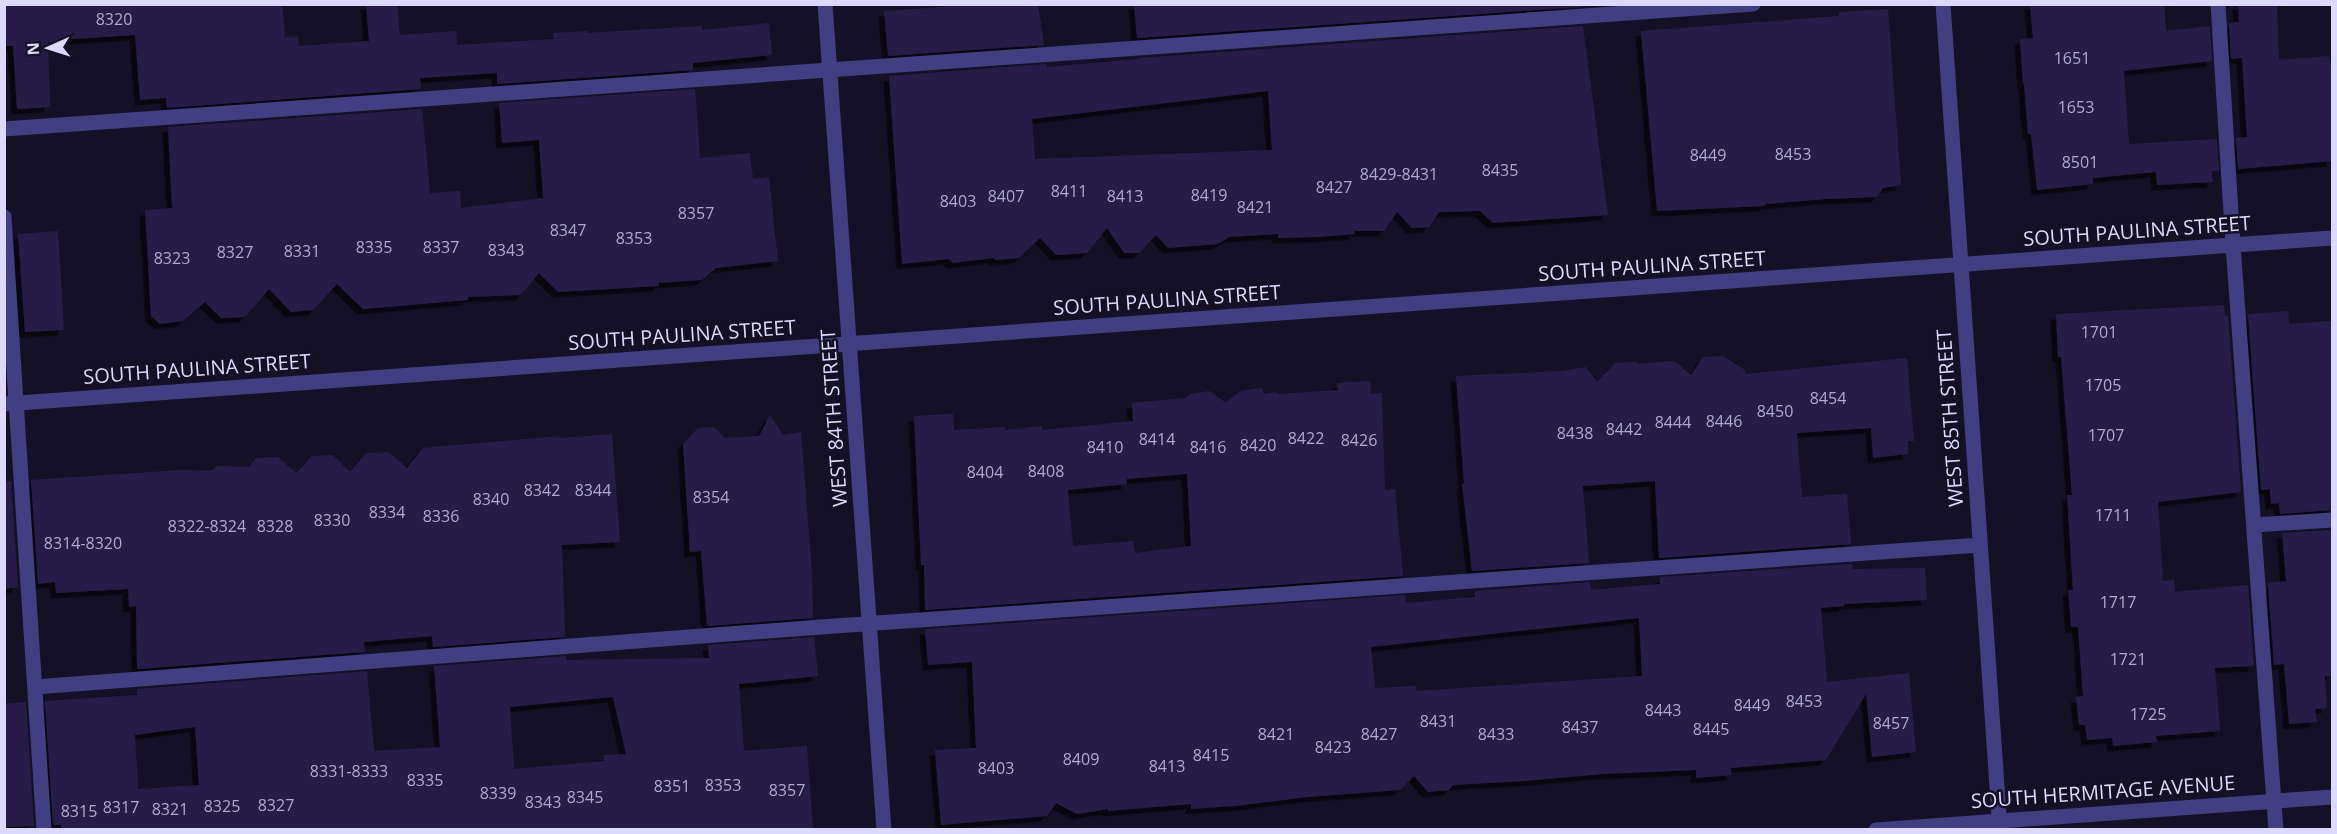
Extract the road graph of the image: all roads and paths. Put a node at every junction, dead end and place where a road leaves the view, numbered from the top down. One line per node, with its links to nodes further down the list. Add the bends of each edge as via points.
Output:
1 (825, 4): 5 (street, WEST 84TH STREET)
2 (1753, 4): 5 (street)
3 (1943, 4): 10 (street, WEST 85TH STREET)
4 (2218, 4): 9 (street)
5 (830, 70): 6 (street); 11 (street, WEST 84TH STREET)
6 (4, 129)
7 (4, 217): 12 (street)
8 (2332, 238): 9 (street, SOUTH PAULINA STREET)
9 (2233, 245): 10 (street, SOUTH PAULINA STREET); 14 (street)
10 (1961, 265): 11 (street, SOUTH PAULINA STREET); 15 (street, WEST 85TH STREET)
11 (850, 344): 12 (street, SOUTH PAULINA STREET); 16 (street, WEST 84TH STREET)
12 (11, 404): 17 (street)
13 (2332, 520): 14 (street)
14 (2254, 525): 19 (street)
15 (1980, 545): 16 (street); 20 (street, WEST 85TH STREET)
16 (869, 624): 17 (street); 22 (street, WEST 84TH STREET)
17 (35, 687): 21 (street)
18 (2332, 797): 19 (street, SOUTH HERMITAGE AVENUE)
19 (2274, 801): 20 (street, SOUTH HERMITAGE AVENUE); 24 (street)
20 (2000, 825): 23 (street, SOUTH HERMITAGE AVENUE)
21 (44, 830)
22 (884, 830)
23 (1876, 830)
24 (2276, 830)

